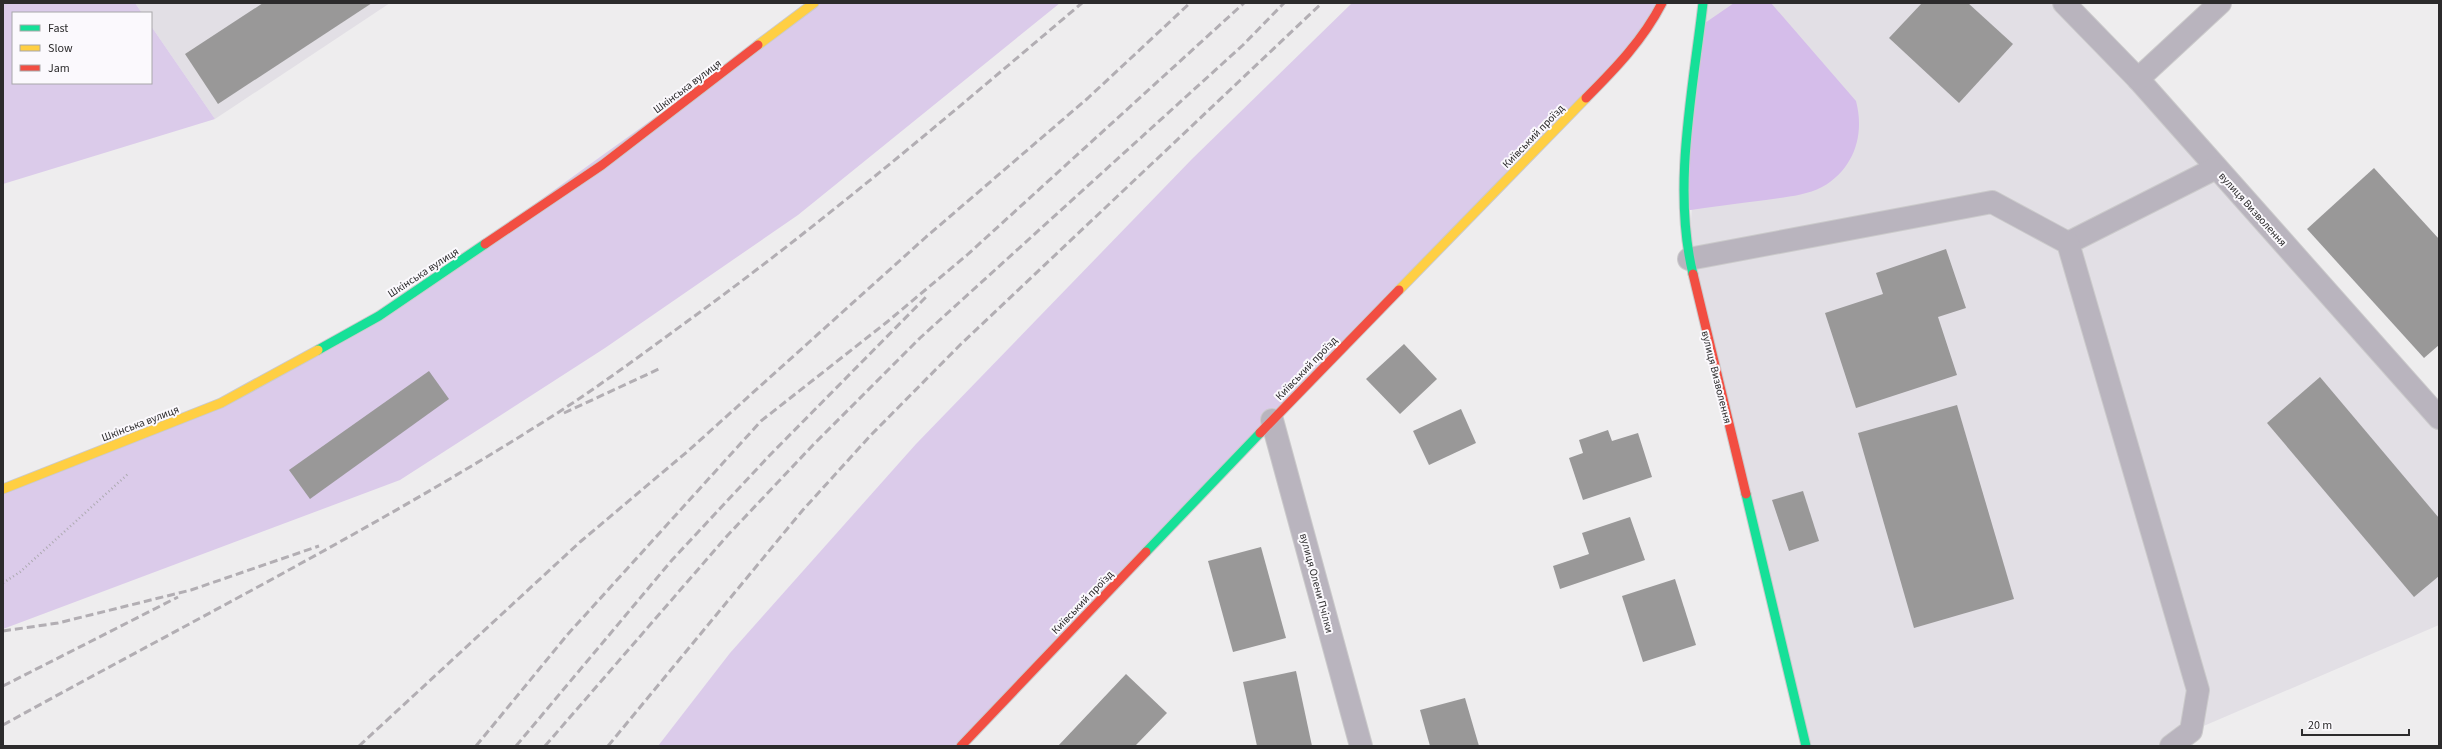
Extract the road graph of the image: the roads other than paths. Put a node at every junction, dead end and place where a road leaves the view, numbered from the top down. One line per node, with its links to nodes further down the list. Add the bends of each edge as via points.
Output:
1 (814, 3): 12 (street, Шкінська вулиця, via 602,166 379,316 221,403)
2 (1662, 3): 11 (street, Київський проїзд, via 1650,27 1621,63)
3 (1703, 3): 9 (street, вулиця Визволення, via 1683,178)
4 (2064, 3): 6 (street, вулиця Визволення)
5 (2220, 3): 6 (street)
6 (2138, 79): 7 (street, вулиця Визволення)
7 (2216, 168): 8 (street); 10 (street, вулиця Визволення)
8 (2068, 243): 9 (street, via 1992,202); 16 (street, via 2198,690 2192,731)
9 (1689, 259): 15 (street, вулиця Визволення)
10 (2439, 418)
11 (1272, 420): 13 (street, Київський проїзд); 14 (street, вулиця Олени Пчілки)
12 (3, 489)
13 (961, 746)
14 (1361, 746)
15 (1806, 746)
16 (2171, 746)

